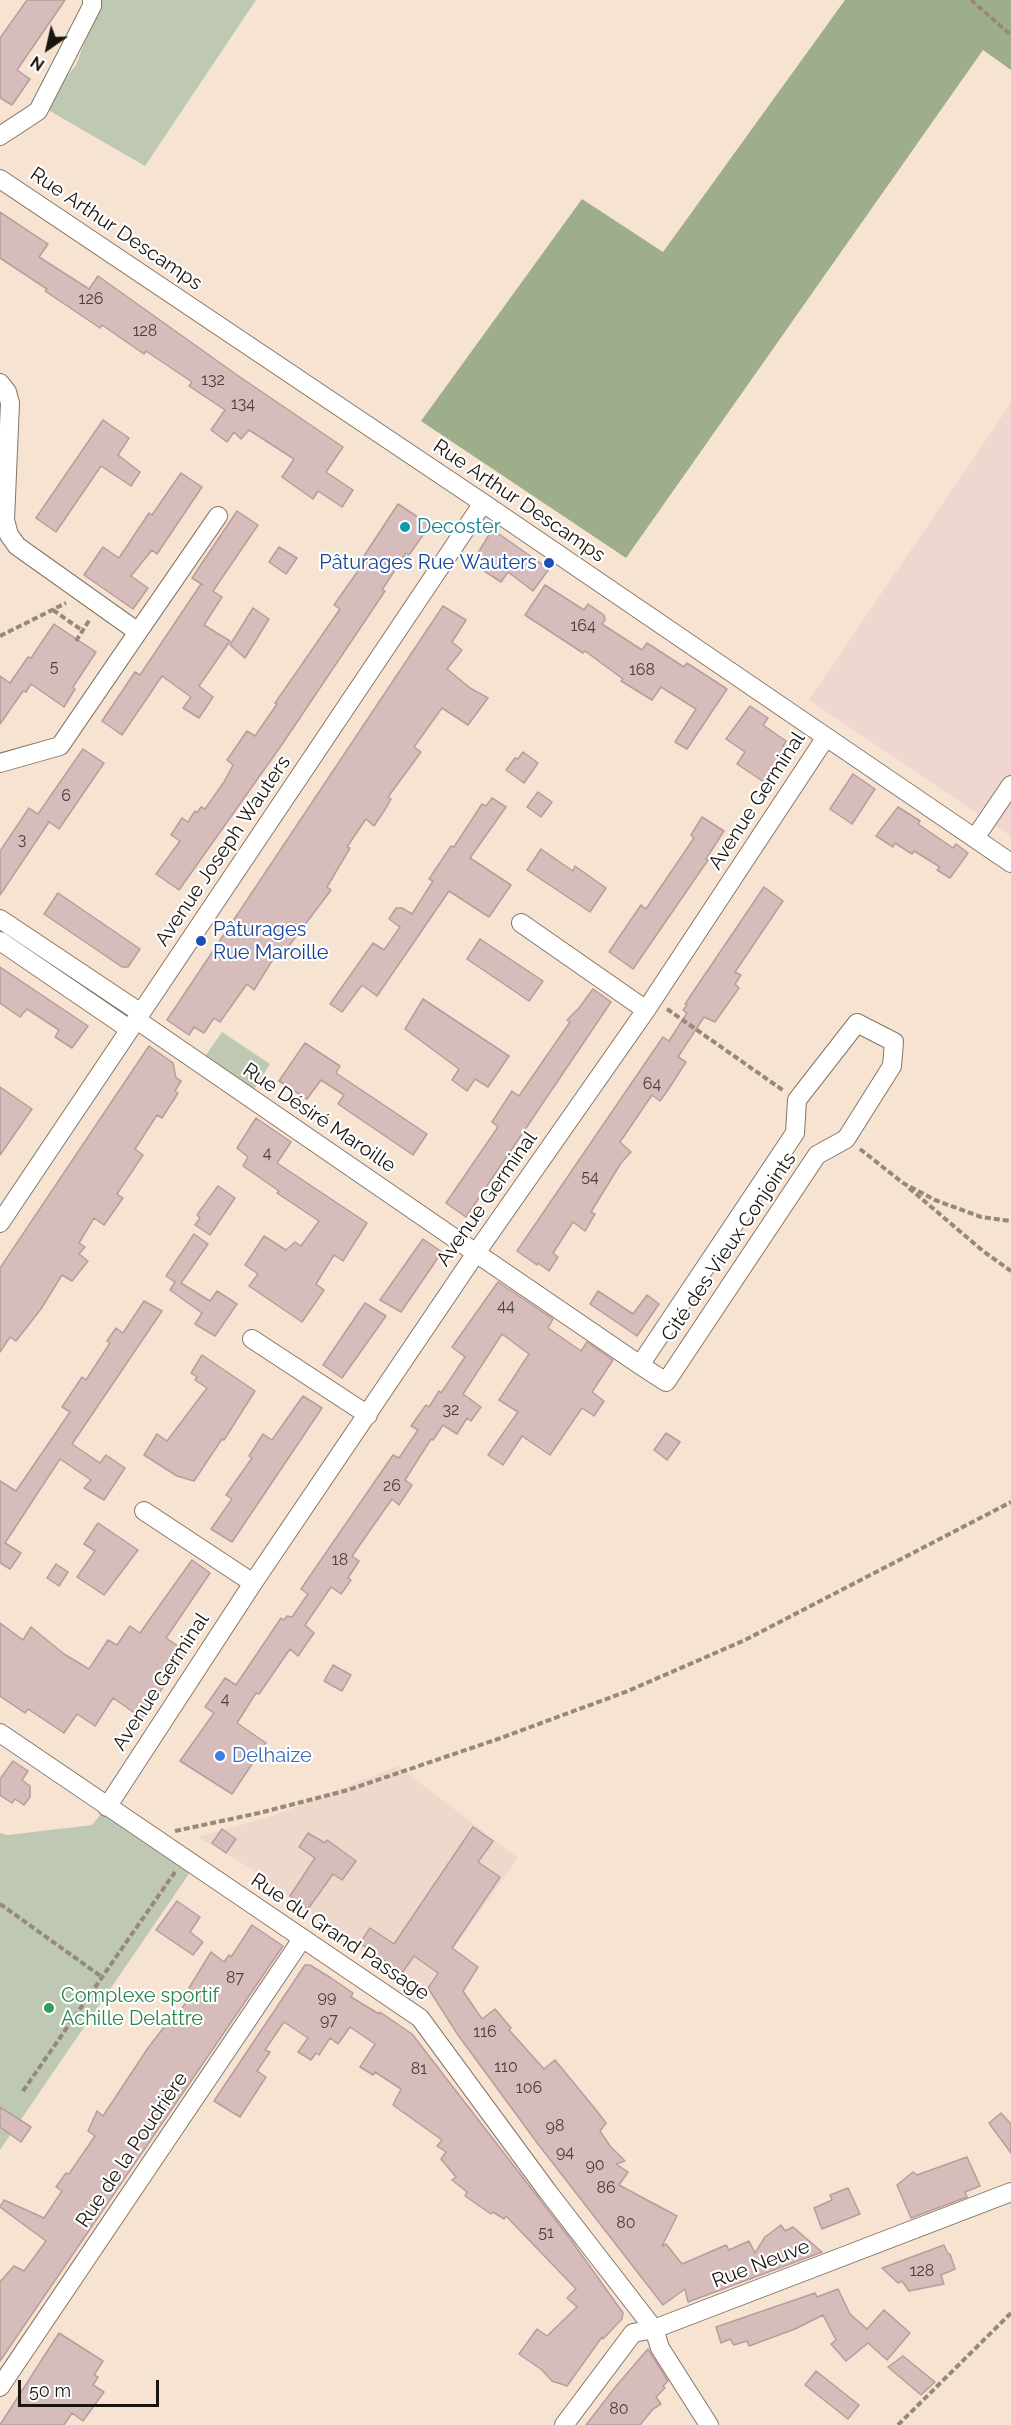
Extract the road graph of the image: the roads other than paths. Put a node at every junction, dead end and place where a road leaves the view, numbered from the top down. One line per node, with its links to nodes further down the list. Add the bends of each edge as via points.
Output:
1 (92, 0): 2 (street, via 38,111)
2 (0, 136)
3 (0, 179): 5 (street, Rue Arthur Descamps)
4 (0, 383): 7 (street, via 10,403 5,520 9,535 17,546)
5 (483, 503): 8 (street, Rue Arthur Descamps); 17 (street, Avenue Joseph Wauters)
6 (218, 516): 7 (street)
7 (138, 632): 9 (street, via 60,746)
8 (826, 737): 11 (street, Rue Arthur Descamps); 16 (street, Avenue Germinal)
9 (0, 763)
10 (1011, 785): 11 (street)
11 (975, 838): 12 (street, Rue Arthur Descamps)
12 (1011, 863)
13 (0, 919): 17 (street)
14 (521, 923): 16 (street)
15 (0, 941): 17 (street)
16 (650, 1005): 19 (street, Avenue Germinal)
17 (135, 1021): 18 (street, Avenue Joseph Wauters); 19 (street, Rue Désiré Maroille)
18 (0, 1223)
19 (476, 1253): 21 (street, Cité des Vieux Conjoints); 22 (street, Avenue Germinal)
20 (252, 1339): 22 (street)
21 (640, 1365): 21 (street, Cité des Vieux Conjoints, via 795,1133 797,1100 857,1023 894,1042 892,1066 846,1138 817,1155 666,1382)
22 (368, 1415): 24 (street, Avenue Germinal)
23 (144, 1511): 24 (street)
24 (253, 1583): 26 (street, Avenue Germinal)
25 (0, 1733): 26 (street, Rue du Grand Passage)
26 (107, 1807): 27 (street, Rue du Grand Passage)
27 (302, 1939): 29 (street, Rue du Grand Passage, via 420,2018); 30 (street, Rue de la Poudrière)
28 (1011, 2192): 29 (street, Rue Neuve)
29 (654, 2329): 31 (street, Rue Neuve, via 633,2333); 32 (street, Rue du Grand Passage, via 660,2348)
30 (0, 2387)
31 (564, 2425)
32 (709, 2425)

